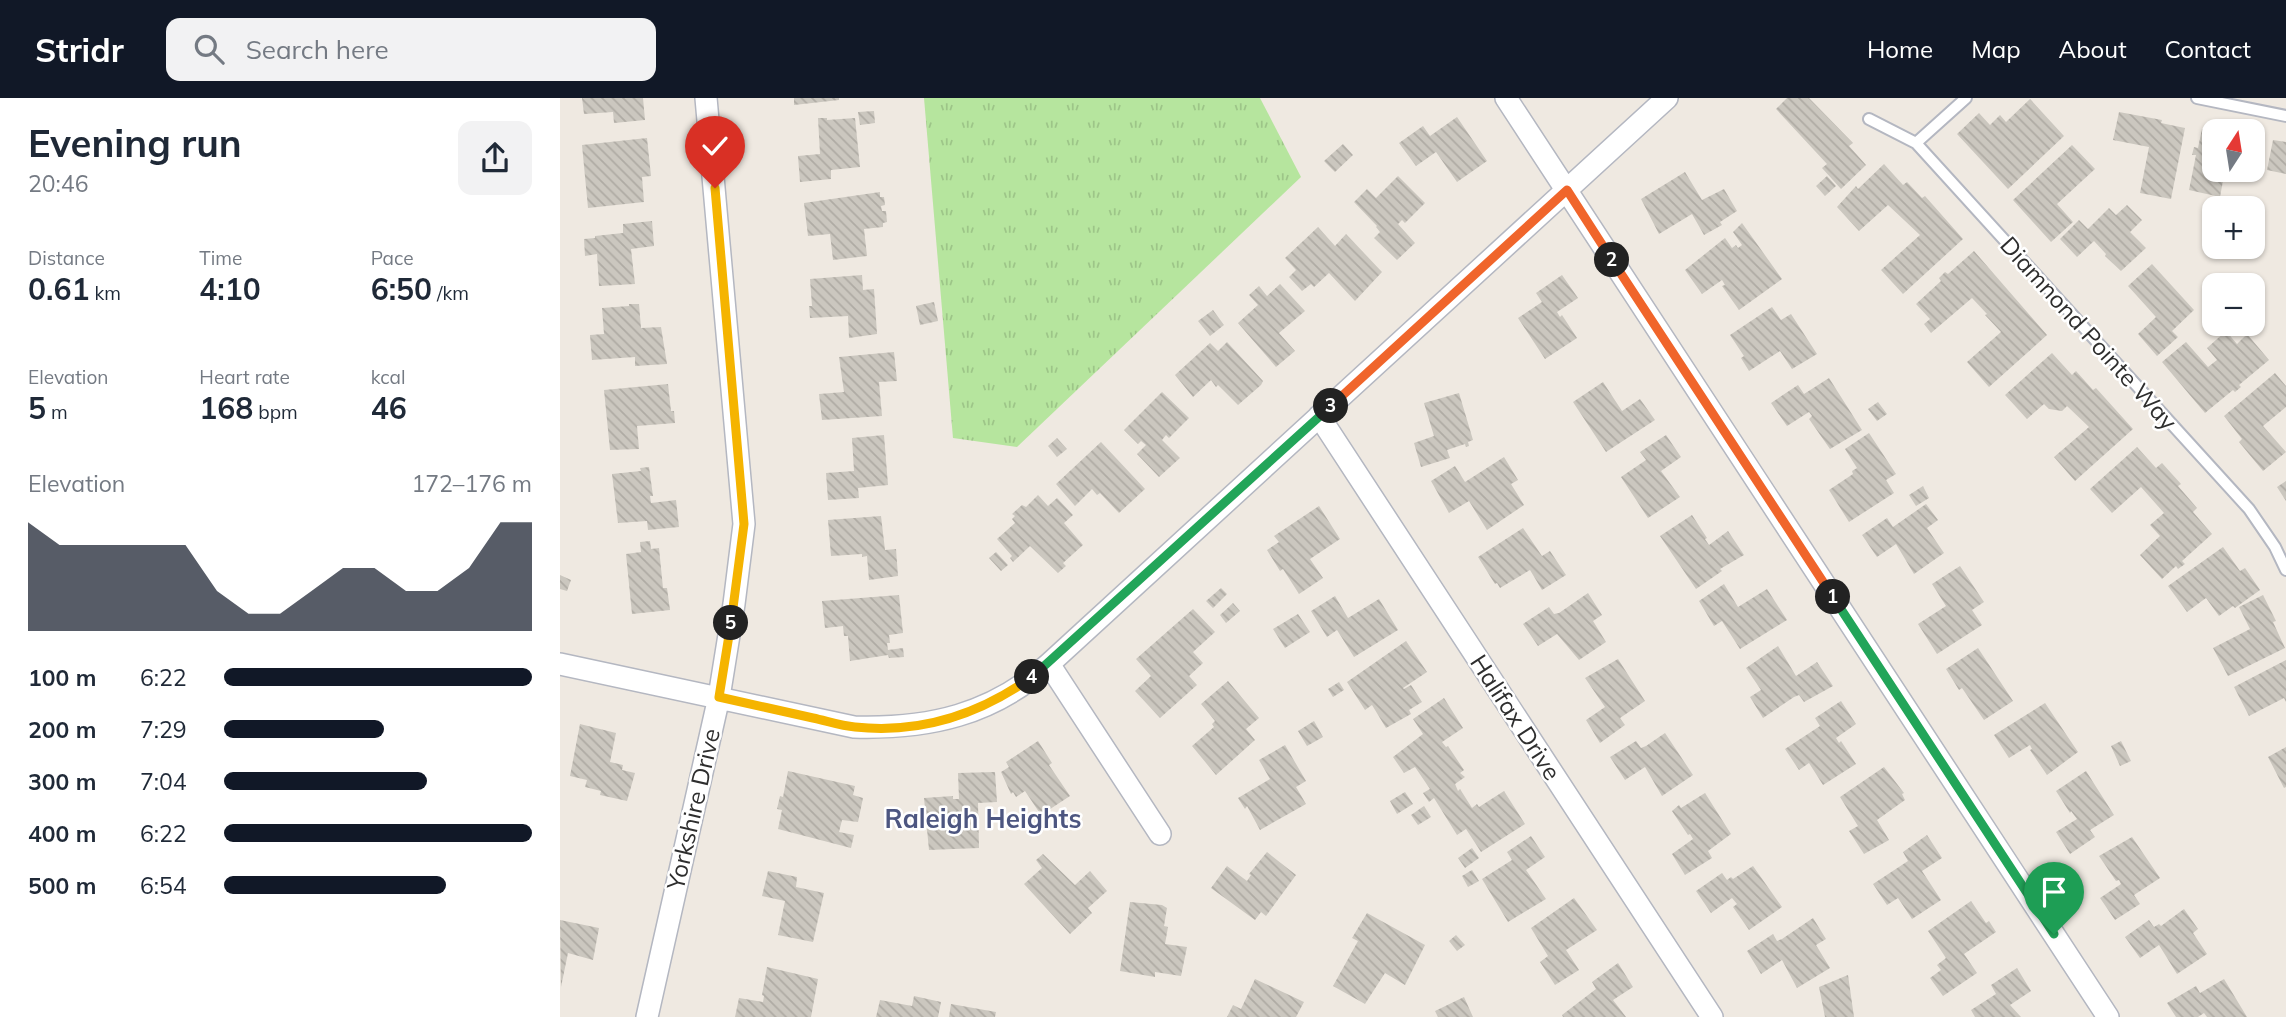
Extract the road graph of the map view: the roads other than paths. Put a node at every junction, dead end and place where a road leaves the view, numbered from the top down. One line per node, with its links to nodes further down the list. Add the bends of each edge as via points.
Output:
1 (706, 98): 14 (street, Yorkshire Drive, via 744,524)
2 (1506, 98): 9 (street)
3 (1667, 98): 9 (street)
4 (1966, 98): 8 (lane)
5 (2197, 98): 6 (lane)
6 (2286, 116)
7 (1869, 119): 8 (lane, Diamnond Pointe Way)
8 (1916, 143): 11 (lane, Diamnond Pointe Way, via 2249,509)
9 (1567, 190): 10 (street); 18 (street)
10 (1320, 416): 13 (street); 17 (street, Halifax Drive)
11 (2286, 570)
12 (560, 664): 14 (street)
13 (1049, 664): 14 (street, via 1005,696 967,714 895,728 854,727); 15 (street)
14 (719, 697): 16 (street, Yorkshire Drive)
15 (1160, 834)
16 (647, 1017)
17 (1712, 1017)
18 (2108, 1017)

